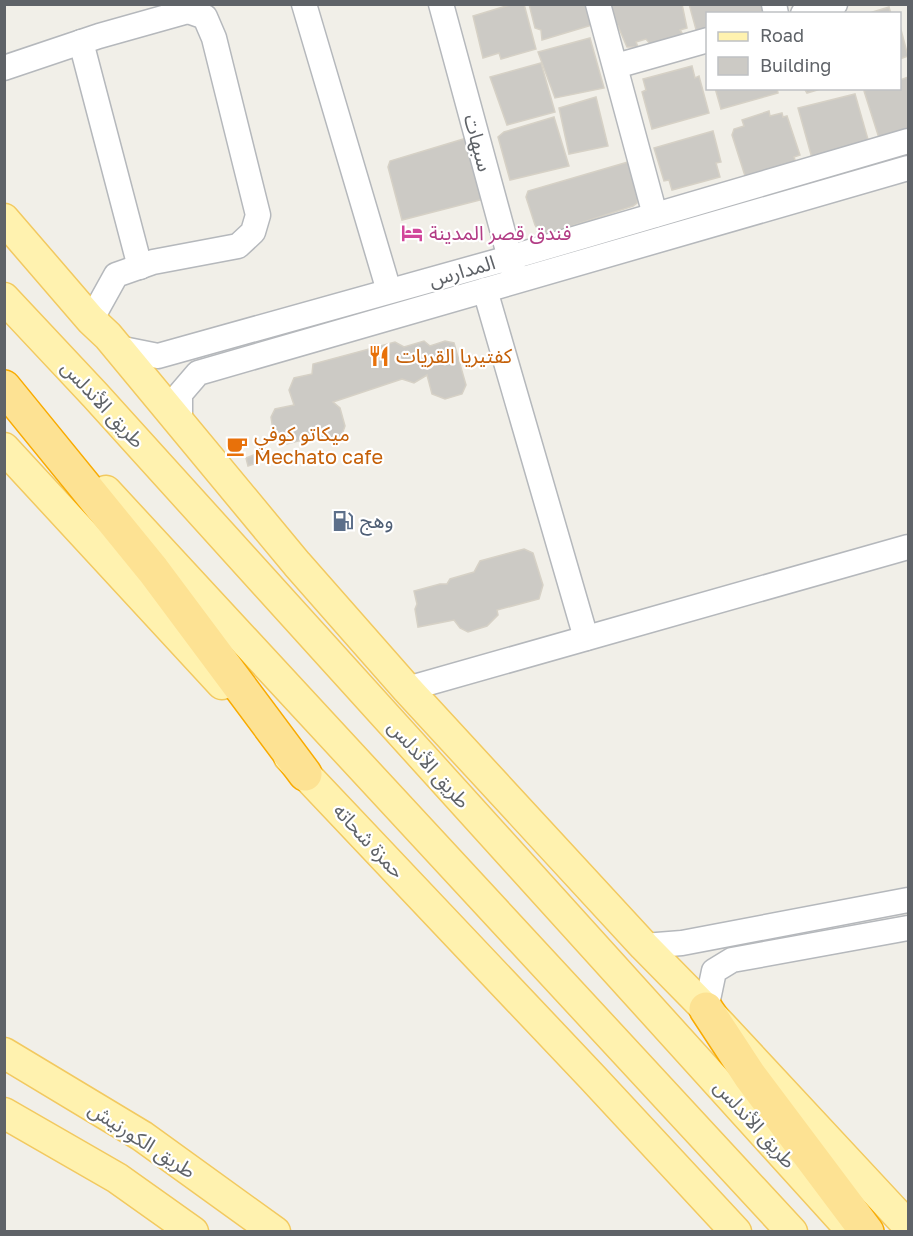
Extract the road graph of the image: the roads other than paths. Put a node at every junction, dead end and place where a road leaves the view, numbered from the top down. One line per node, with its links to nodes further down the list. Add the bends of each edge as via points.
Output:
1 (304, 4): 18 (street)
2 (441, 4): 14 (street, سبهات)
3 (598, 4): 8 (street)
4 (835, 4): 5 (street)
5 (809, 12)
6 (706, 41): 8 (street)
7 (81, 42): 9 (street); 15 (street); 15 (street, via 188,10 205,17 214,38 258,215 253,232 238,246)
8 (616, 66): 12 (street)
9 (4, 68)
10 (909, 141): 12 (street, المدارس)
11 (909, 168): 16 (street, المدارس)
12 (655, 215): 14 (street, المدارس)
13 (4, 219): 20 (main road)
14 (509, 258): 16 (street, سبهات); 18 (street, المدارس)
15 (140, 267): 20 (street, via 116,275)
16 (516, 281): 17 (street, المدارس)
17 (484, 290): 25 (street, المدارس, via 198,373 180,394); 29 (street)
18 (389, 291): 21 (street, المدارس, via 158,356)
19 (4, 298): 24 (main road, طريق الأندلس)
20 (91, 320): 21 (main road)
21 (118, 348): 25 (main road)
22 (4, 381): 44 (main road)
23 (4, 387): 31 (highway, via 153,570)
24 (95, 395): 28 (main road); 45 (main road, طريق الأندلس)
25 (180, 422): 28 (main road)
26 (4, 448): 31 (main road, حمزة شحاته)
27 (909, 547): 29 (street)
28 (297, 564): 30 (main road)
29 (585, 638): 30 (street)
30 (407, 689): 34 (main road)
31 (305, 774): 37 (main road, حمزة شحاته)
32 (909, 900): 34 (street, via 682,943)
33 (909, 928): 35 (street, via 732,960 714,971)
34 (644, 945): 35 (main road)
35 (706, 1010): 39 (main road); 46 (highway, via 750,1076)
36 (4, 1053): 41 (main road, طريق الكورنيش, via 142,1136)
37 (592, 1077): 42 (main road, حمزة شحاته); 43 (main road)
38 (4, 1113): 40 (main road, via 117,1178)
39 (909, 1226)
40 (193, 1232)
41 (275, 1232)
42 (736, 1232)
43 (766, 1232)
44 (792, 1232)
45 (852, 1232)
46 (867, 1232)

